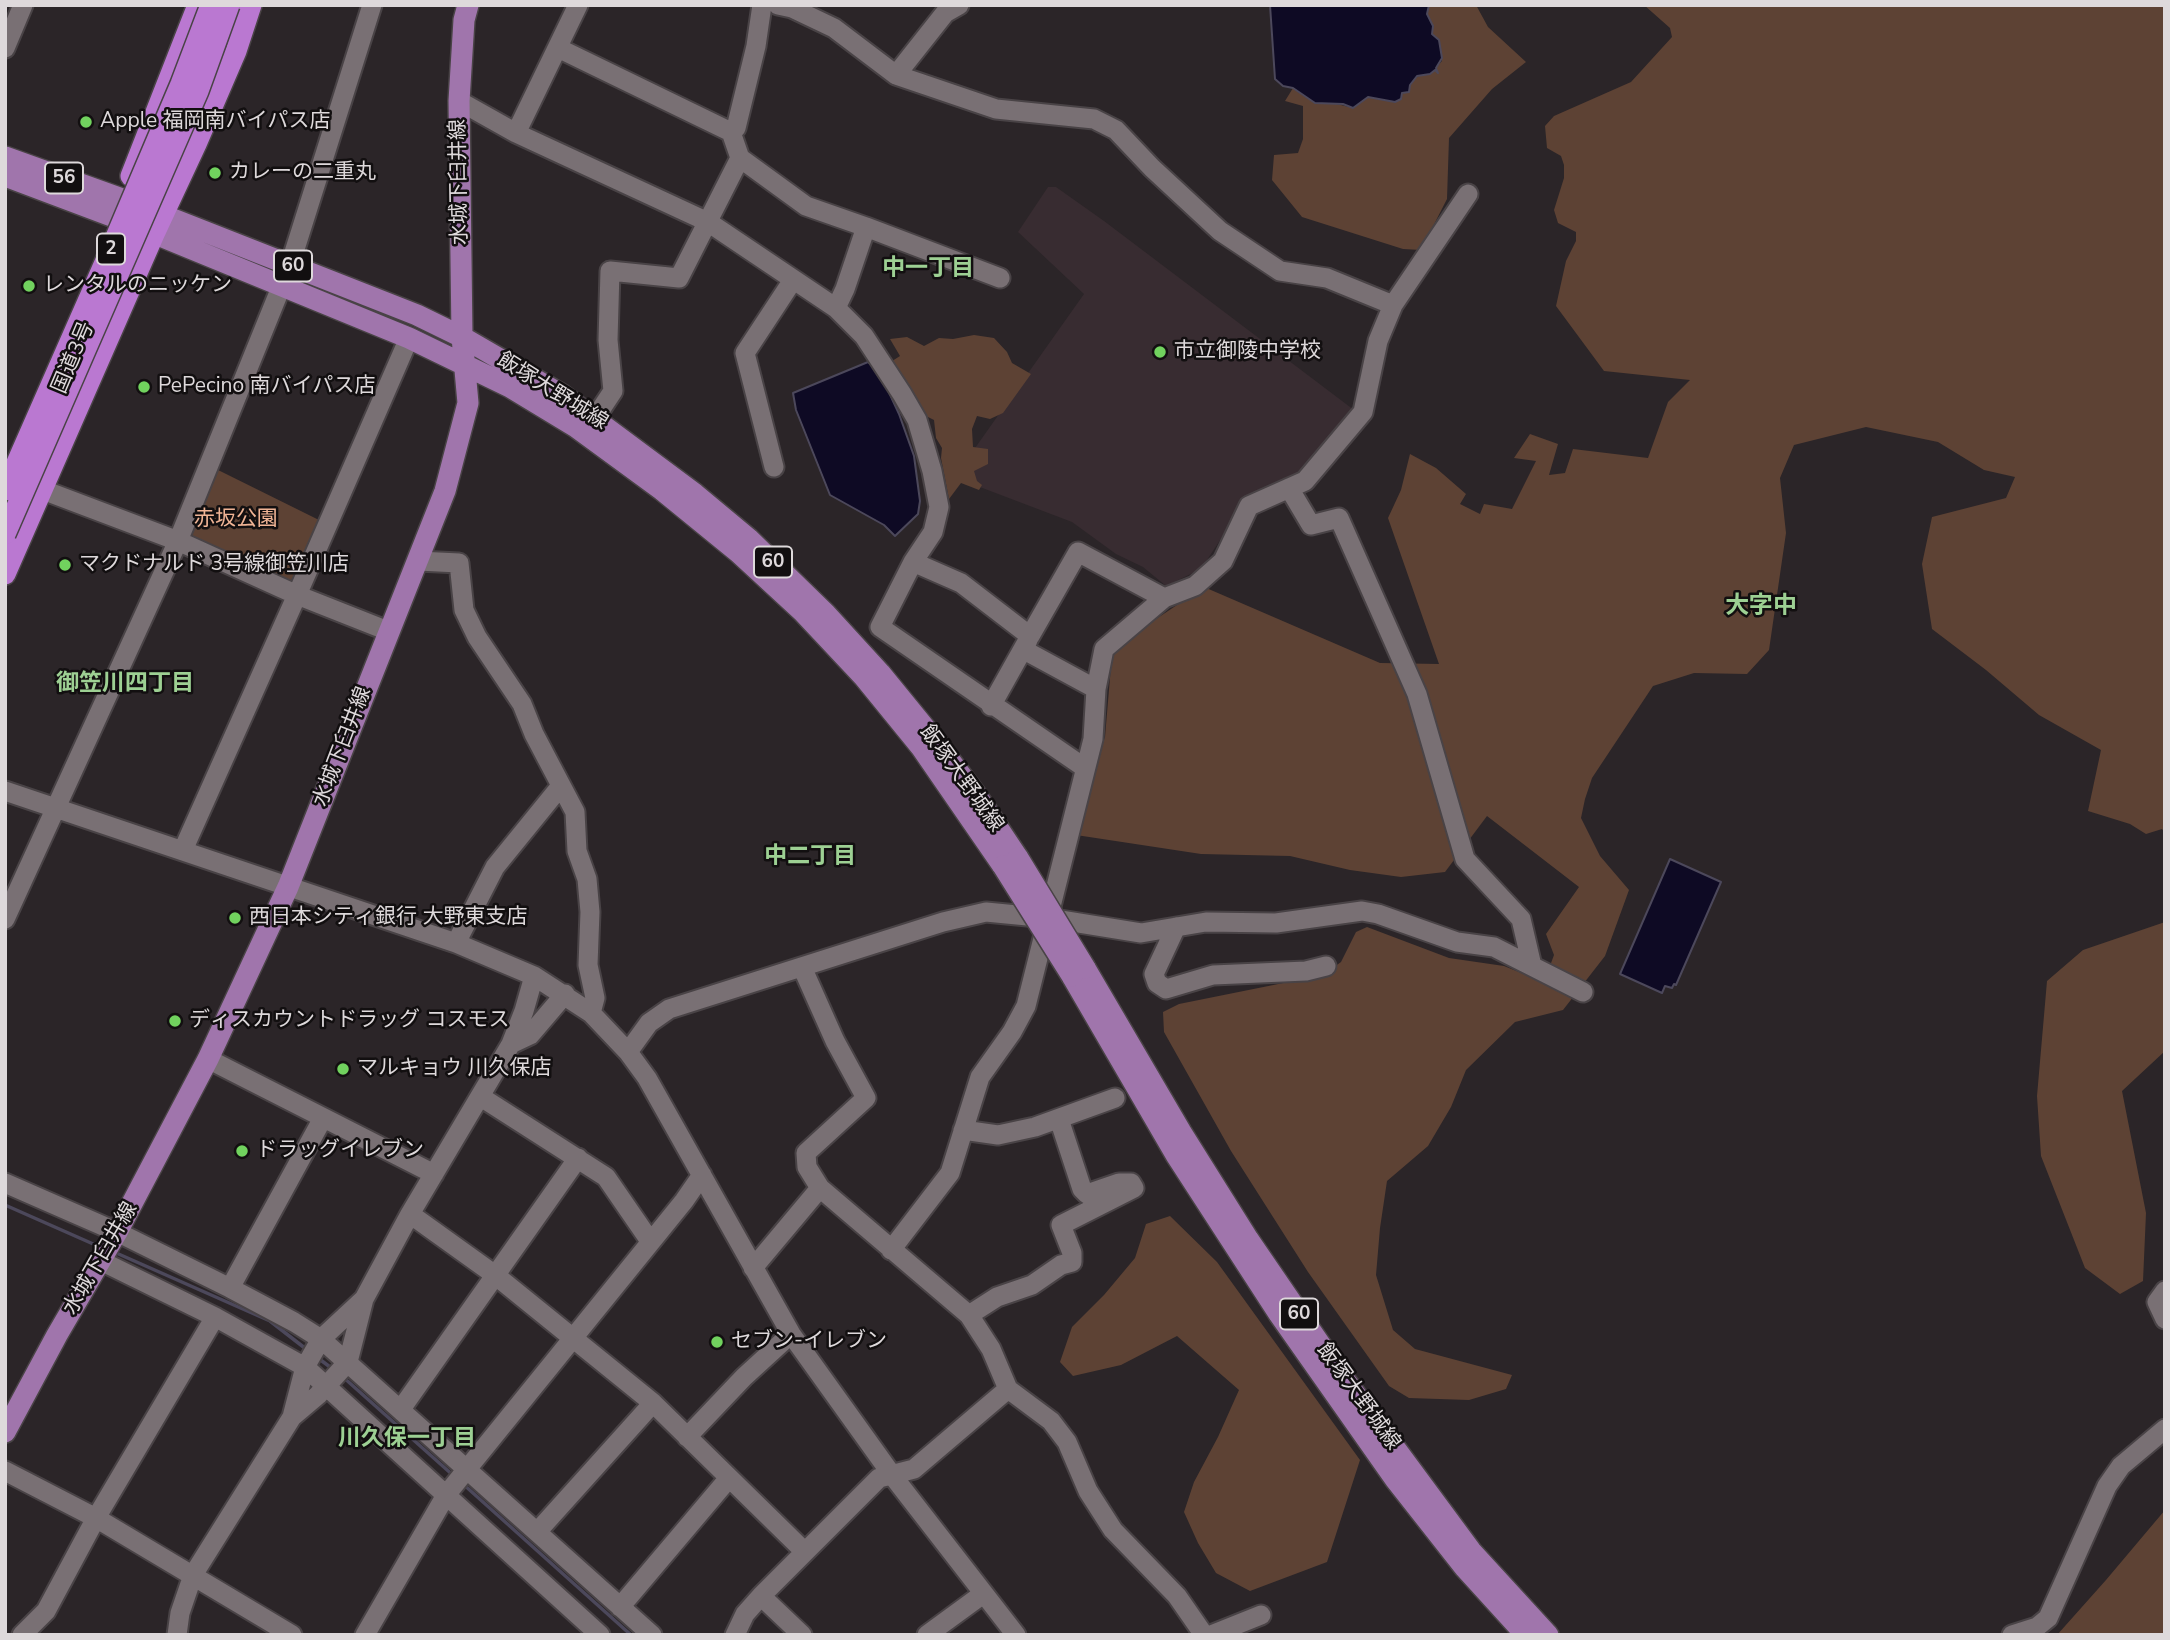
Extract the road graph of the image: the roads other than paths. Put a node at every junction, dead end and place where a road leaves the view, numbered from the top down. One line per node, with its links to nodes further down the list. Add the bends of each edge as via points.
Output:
1 (23, 5): 12 (street)
2 (198, 5): 22 (highway, 国道3号)
3 (211, 5): 39 (highway, 2, bridge)
4 (229, 5): 41 (highway, 2, bridge, via 198,91)
5 (251, 5): 24 (highway, 国道3号, via 236,51)
6 (372, 5): 26 (street)
7 (468, 5): 15 (main road, 水城下臼井線)
8 (578, 5): 13 (street)
9 (762, 5): 16 (street, via 756,47 736,128)
10 (778, 5): 14 (street, via 834,28)
11 (959, 5): 14 (street, via 945,13)
12 (5, 48)
13 (558, 48): 16 (street); 17 (street)
14 (896, 75): 30 (street, via 996,109 1094,119 1116,130 1220,231 1280,271 1327,278)
15 (459, 101): 17 (street); 32 (main road, 水城下臼井線)
16 (731, 132): 19 (street)
17 (516, 133): 23 (street)
18 (5, 157): 22 (main road, 56)
19 (740, 158): 23 (street); 25 (street, via 806,206)
20 (5, 176): 22 (main road, 56)
21 (1468, 194): 30 (street)
22 (118, 208): 24 (main road, 飯塚大野城線 / 60); 37 (highway, 国道3号)
23 (708, 222): 28 (street); 35 (street, via 679,278 610,271 608,340 613,391)
24 (158, 224): 26 (main road, 飯塚大野城線 / 60); 29 (main road, 飯塚大野城線 / 60); 40 (highway, 国道3号)
25 (866, 227): 27 (street); 31 (street)
26 (290, 265): 29 (street); 32 (main road, 飯塚大野城線 / 60)
27 (1000, 278)
28 (793, 280): 31 (street); 36 (street, via 746,353)
29 (282, 286): 33 (main road, 飯塚大野城線 / 60); 42 (street)
30 (1393, 305): 38 (street, via 1378,341 1363,412 1306,481)
31 (836, 308): 44 (street, via 864,336 902,394 916,420 932,471 939,507 933,532)
32 (462, 337): 34 (main road, 水城下臼井線); 35 (main road, 飯塚大野城線 / 60)
33 (409, 338): 34 (main road, 飯塚大野城線 / 60); 46 (street)
34 (464, 364): 43 (main road, 水城下臼井線, via 468,403 445,491); 57 (main road, 飯塚大野城線 / 60, via 576,427 747,560 864,677)
35 (595, 418): 57 (main road, 飯塚大野城線 / 60, via 749,539 826,614 880,673 976,794)
36 (774, 467)
37 (5, 471)
38 (1289, 488): 47 (street, via 1249,506 1223,561 1195,586); 64 (street, via 1311,525 1339,518 1417,694 1465,859 1521,919)
39 (5, 490)
40 (43, 490): 42 (street); 45 (highway, 国道3号)
41 (5, 534)
42 (178, 541): 46 (street); 55 (street)
43 (418, 561): 48 (main road, 水城下臼井線); 53 (street, via 459,563 464,610 522,704)
44 (913, 562): 49 (street, via 961,583); 51 (street, via 880,627)
45 (5, 574)
46 (297, 595): 48 (street); 56 (street)
47 (1164, 598): 49 (street, via 1078,552); 50 (street, via 1104,649)
48 (388, 631): 58 (main road, 水城下臼井線)
49 (1027, 643): 50 (street); 51 (street)
50 (1096, 690): 52 (street, via 1093,739)
51 (991, 705): 52 (street)
52 (1085, 768): 59 (street)
53 (560, 787): 62 (street, via 495,867); 70 (street, via 575,812 577,851 587,879 588,965 595,998)
54 (5, 791): 55 (street)
55 (55, 807): 56 (street); 60 (street)
56 (183, 850): 58 (street)
57 (1010, 862): 66 (main road, 飯塚大野城線 / 60, bridge)
58 (288, 887): 62 (street); 73 (main road, 水城下臼井線)
59 (1048, 918): 61 (street, via 1141,933); 65 (street, via 986,912); 78 (street, via 1026,1006 980,1077)
60 (5, 919)
61 (1176, 927): 63 (street, via 1154,974 1166,989 1213,975); 64 (street, via 1206,922 1276,923 1362,911 1457,942 1494,947)
62 (456, 943): 67 (street)
63 (1326, 966)
64 (1532, 966): 68 (street)
65 (802, 967): 72 (street, via 669,1009 649,1023); 83 (street, via 866,1098 806,1153 807,1167)
66 (1078, 972): 135 (main road, 飯塚大野城線 / 60, via 1176,1155 1279,1314 1395,1479 1465,1568); 136 (main road, 飯塚大野城線 / 60, via 1248,1239 1341,1375 1471,1551)
67 (534, 976): 69 (street); 71 (street)
68 (1583, 992)
69 (565, 994): 70 (street); 71 (street, via 530,1035)
70 (591, 1013): 72 (street)
71 (511, 1044): 74 (street)
72 (628, 1052): 81 (street)
73 (208, 1059): 76 (street); 85 (main road, 水城下臼井線)
74 (481, 1097): 79 (street); 80 (street)
75 (1115, 1098): 77 (street)
76 (323, 1118): 80 (street); 91 (street)
77 (1059, 1119): 78 (street, via 998,1135); 94 (street, via 1087,1194 1119,1184 1131,1183 1134,1188 1061,1225 1072,1262)
78 (963, 1130): 87 (street, via 950,1174)
79 (578, 1158): 86 (street, via 606,1177); 90 (street)
80 (434, 1174): 84 (street)
81 (702, 1175): 86 (street); 89 (street)
82 (5, 1183): 85 (street)
83 (820, 1188): 87 (street); 89 (street)
84 (410, 1214): 90 (street); 93 (street)
85 (117, 1232): 88 (main road, 水城下臼井線); 91 (street)
86 (650, 1241): 98 (street)
87 (891, 1250): 94 (street)
88 (101, 1261): 95 (street); 108 (main road, 水城下臼井線)
89 (753, 1268): 97 (street)
90 (495, 1275): 98 (street); 105 (street)
91 (230, 1288): 99 (street)
92 (2165, 1291): 96 (street, via 2157,1302)
93 (364, 1299): 99 (street); 100 (street)
94 (969, 1315): 103 (street)
95 (215, 1317): 101 (street); 115 (street)
96 (2165, 1319)
97 (791, 1334): 109 (street); 112 (street)
98 (574, 1338): 104 (street); 111 (street)
99 (321, 1339): 100 (street); 101 (street)
100 (348, 1362): 102 (street); 105 (street)
101 (306, 1367): 102 (street); 106 (street)
102 (326, 1385): 106 (street); 114 (street)
103 (1008, 1389): 112 (street, via 914,1469); 133 (street, via 1051,1421 1067,1442 1088,1490 1113,1530 1177,1596)
104 (653, 1404): 109 (street); 116 (street)
105 (401, 1409): 111 (street)
106 (292, 1418): 118 (street)
107 (2165, 1429): 137 (street, via 2121,1466 2107,1486 2048,1618)
108 (5, 1432)
109 (687, 1437): 113 (street)
110 (5, 1471): 115 (street)
111 (467, 1472): 114 (street); 116 (street)
112 (892, 1475): 117 (street, via 879,1478); 119 (street)
113 (729, 1478): 117 (street); 121 (street)
114 (447, 1494): 126 (street); 127 (street)
115 (96, 1518): 118 (street); 123 (street, via 46,1611)
116 (537, 1532): 121 (street)
117 (805, 1552): 120 (street)
118 (193, 1575): 124 (street); 125 (street)
119 (984, 1594): 131 (street); 132 (street)
120 (761, 1596): 129 (street); 130 (street)
121 (620, 1606): 128 (street)
122 (1261, 1615): 134 (street)
123 (22, 1635)
124 (177, 1635)
125 (292, 1635)
126 (365, 1635)
127 (600, 1635)
128 (652, 1635)
129 (735, 1635)
130 (803, 1635)
131 (927, 1635)
132 (1016, 1635)
133 (1204, 1635)
134 (1211, 1635)
135 (1526, 1635)
136 (1548, 1635)
137 (2012, 1635)

